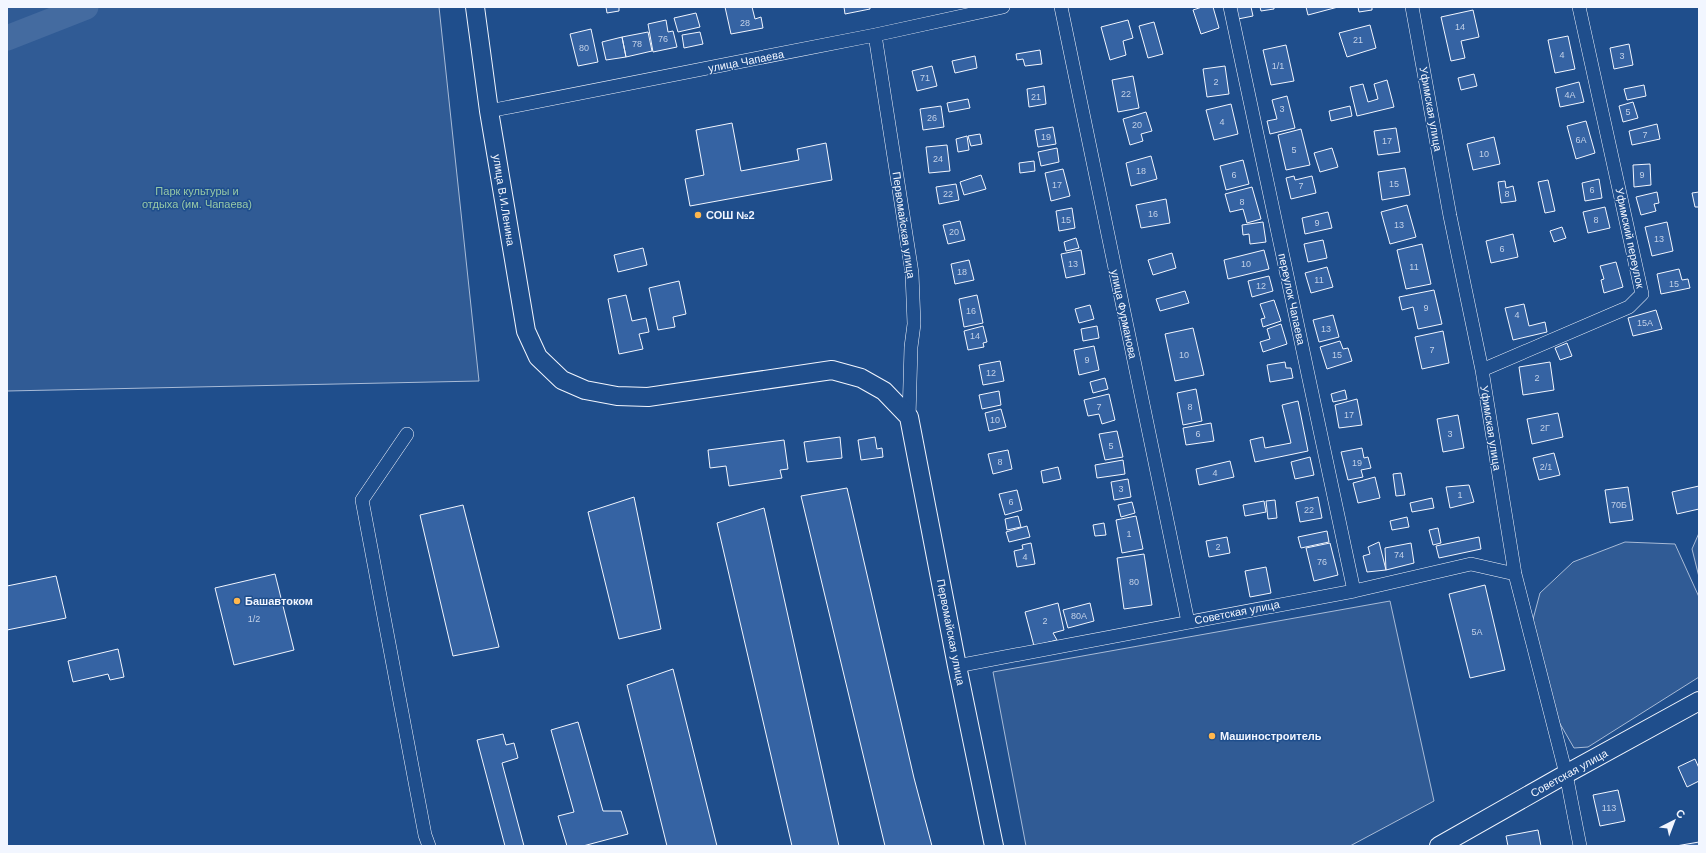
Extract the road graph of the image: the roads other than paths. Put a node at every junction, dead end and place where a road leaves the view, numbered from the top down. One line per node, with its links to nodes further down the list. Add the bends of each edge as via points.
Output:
1 (475, 7): 8 (main road, улица В.И.Ленина)
2 (1003, 7): 7 (street, улица Чапаева)
3 (1061, 7): 14 (street, улица Фурманова)
4 (1230, 7): 13 (street, переулок Чапаева)
5 (1412, 7): 9 (street, Уфимская улица, via 1450,216)
6 (1579, 7): 9 (street, Уфимский переулок, via 1642,294 1629,307)
7 (875, 35): 8 (street, улица Чапаева); 10 (street, Первомайская улица, via 912,273 914,324 911,347)
8 (489, 111): 10 (main road, улица В.И.Ленина, via 526,331 538,357 562,380 585,390 617,396 648,397 832,370 861,378 884,391)
9 (1482, 370): 12 (street, Уфимская улица)
10 (910, 417): 15 (main road, Первомайская улица)
11 (407, 434): 18 (street, via 362,500)
12 (1515, 574): 13 (street, Советская улица, via 1471,564); 17 (street, Уфимская улица)
13 (1354, 590): 14 (street, Советская улица)
14 (1188, 622): 15 (street, Советская улица)
15 (957, 666): 19 (main road, Первомайская улица)
16 (1699, 701): 17 (main road, Советская улица)
17 (1566, 774): 20 (main road, Советская улица); 21 (street, Уфимская улица)
18 (429, 846)
19 (994, 846)
20 (1439, 846)
21 (1580, 846)

